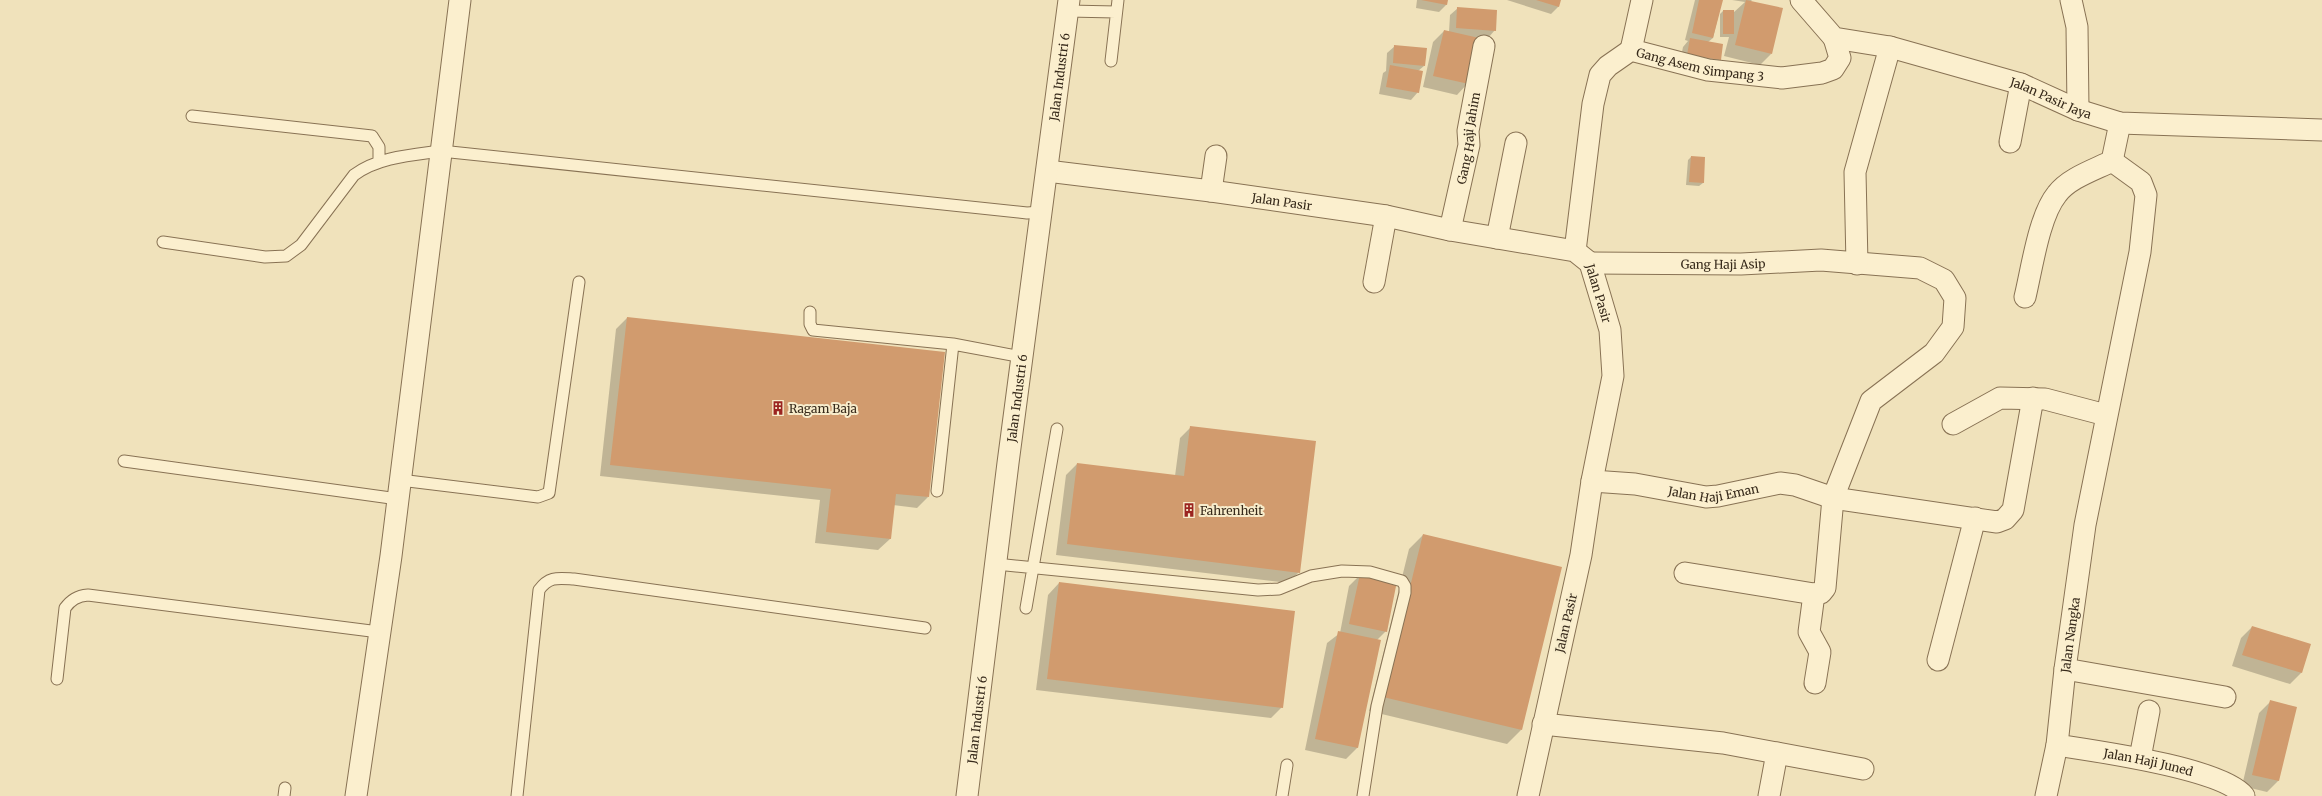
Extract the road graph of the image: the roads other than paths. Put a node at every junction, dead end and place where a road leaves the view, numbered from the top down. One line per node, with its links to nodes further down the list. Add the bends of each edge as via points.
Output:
1 (460, 0): 20 (street)
2 (1118, 0): 7 (lane)
3 (1642, 0): 11 (street)
4 (1801, 0): 8 (street)
5 (2071, 0): 14 (street, via 2077,27)
6 (1068, 6): 7 (lane); 24 (street, Jalan Industri 6)
7 (1116, 12): 12 (lane)
8 (1834, 38): 10 (street, Jalan Pasir Jaya); 11 (street, Gang Asem Simpang 3, via 1840,58 1834,69 1782,78 1708,70)
9 (1484, 46): 28 (street, Gang Haji Jahim, via 1468,131 1469,145)
10 (1890, 47): 13 (street, Jalan Pasir Jaya); 32 (street, via 1855,172)
11 (1631, 50): 31 (street, Gang Asem Simpang 3, via 1608,66 1600,75 1598,82 1584,166)
12 (1111, 60)
13 (2021, 84): 14 (street, Jalan Pasir Jaya); 18 (street)
14 (2078, 110): 16 (street, Jalan Pasir Jaya)
15 (192, 116): 22 (lane, via 372,136 380,147)
16 (2120, 123): 17 (street, Jalan Pasir Jaya); 23 (street)
17 (2322, 130)
18 (2010, 142)
19 (1516, 144): 29 (street)
20 (441, 151): 22 (lane); 26 (lane, via 1019,212); 45 (street)
21 (1216, 156): 25 (street)
22 (380, 162): 30 (lane, via 365,167 354,175 301,245 286,256 265,257)
23 (2112, 162): 35 (street, via 2073,180 2057,194 2046,213); 40 (street, Jalan Nangka, via 2141,182 2146,195 2140,252)
24 (1047, 171): 25 (street, Jalan Pasir); 26 (street, Jalan Industri 6)
25 (1211, 191): 27 (street, Jalan Pasir)
26 (1041, 212): 38 (street, Jalan Industri 6)
27 (1386, 216): 28 (street, Jalan Pasir); 34 (street)
28 (1450, 230): 29 (street, Jalan Pasir)
29 (1498, 238): 31 (street, Jalan Pasir)
30 (163, 242)
31 (1582, 257): 32 (street, Gang Haji Asip, via 1741,264 1821,260); 44 (street, Jalan Pasir, via 1610,330 1613,376)
32 (1857, 264): 47 (street, Gang Haji Asip, via 1920,268 1944,280 1955,298 1953,320 1952,327 1934,352 1871,401)
33 (579, 282): 45 (lane, via 549,493 538,497)
34 (1374, 282)
35 (2025, 297)
36 (810, 312): 37 (lane, via 813,330)
37 (953, 344): 38 (lane); 46 (lane)
38 (1022, 357): 49 (street, Jalan Industri 6)
39 (2033, 398): 40 (street); 41 (street, via 2000,398); 48 (street, Jalan Haji Eman, via 2013,510 2005,519 1997,522)
40 (2106, 415): 57 (street, Jalan Nangka, via 2085,525)
41 (1953, 424)
42 (1057, 429): 50 (lane)
43 (124, 461): 45 (lane)
44 (1592, 481): 47 (street, Jalan Haji Eman, via 1635,484 1706,497 1780,483 1814,490); 62 (street, Jalan Pasir, via 1582,555)
45 (399, 489): 55 (street)
46 (937, 491)
47 (1834, 498): 48 (street, Jalan Haji Eman); 52 (street, Gang Haji Asip, via 1825,588 1821,593)
48 (1975, 518): 56 (street)
49 (996, 564): 50 (lane); 71 (street, Jalan Industri 6)
50 (1034, 567): 53 (lane); 73 (lane, via 1258,590 1279,589 1311,576 1342,571 1370,572 1402,581 1405,593 1377,706)
51 (1685, 573): 52 (street)
52 (1814, 594): 59 (street, via 1809,632 1820,652)
53 (1026, 608)
54 (925, 628): 70 (lane, via 574,579 556,578 545,582 539,590)
55 (379, 632): 58 (lane, via 80,596 70,601 65,608); 69 (street)
56 (1938, 660)
57 (2065, 669): 60 (street); 63 (street, Jalan Nangka)
58 (57, 679)
59 (1815, 683)
60 (2225, 697)
61 (2149, 711): 65 (street)
62 (1543, 724): 64 (street, via 1723,743); 74 (street, Jalan Pasir)
63 (2058, 744): 65 (street, Jalan Haji Juned); 76 (street, Jalan Nangka)
64 (1776, 752): 67 (street); 75 (street)
65 (2140, 758): 68 (street, Jalan Haji Juned, via 2202,774)
66 (1287, 765): 72 (lane)
67 (1863, 769)
68 (2240, 792)
69 (356, 796)
70 (518, 796)
71 (967, 796)
72 (1282, 796)
73 (1363, 796)
74 (1528, 796)
75 (1769, 796)
76 (2046, 796)

